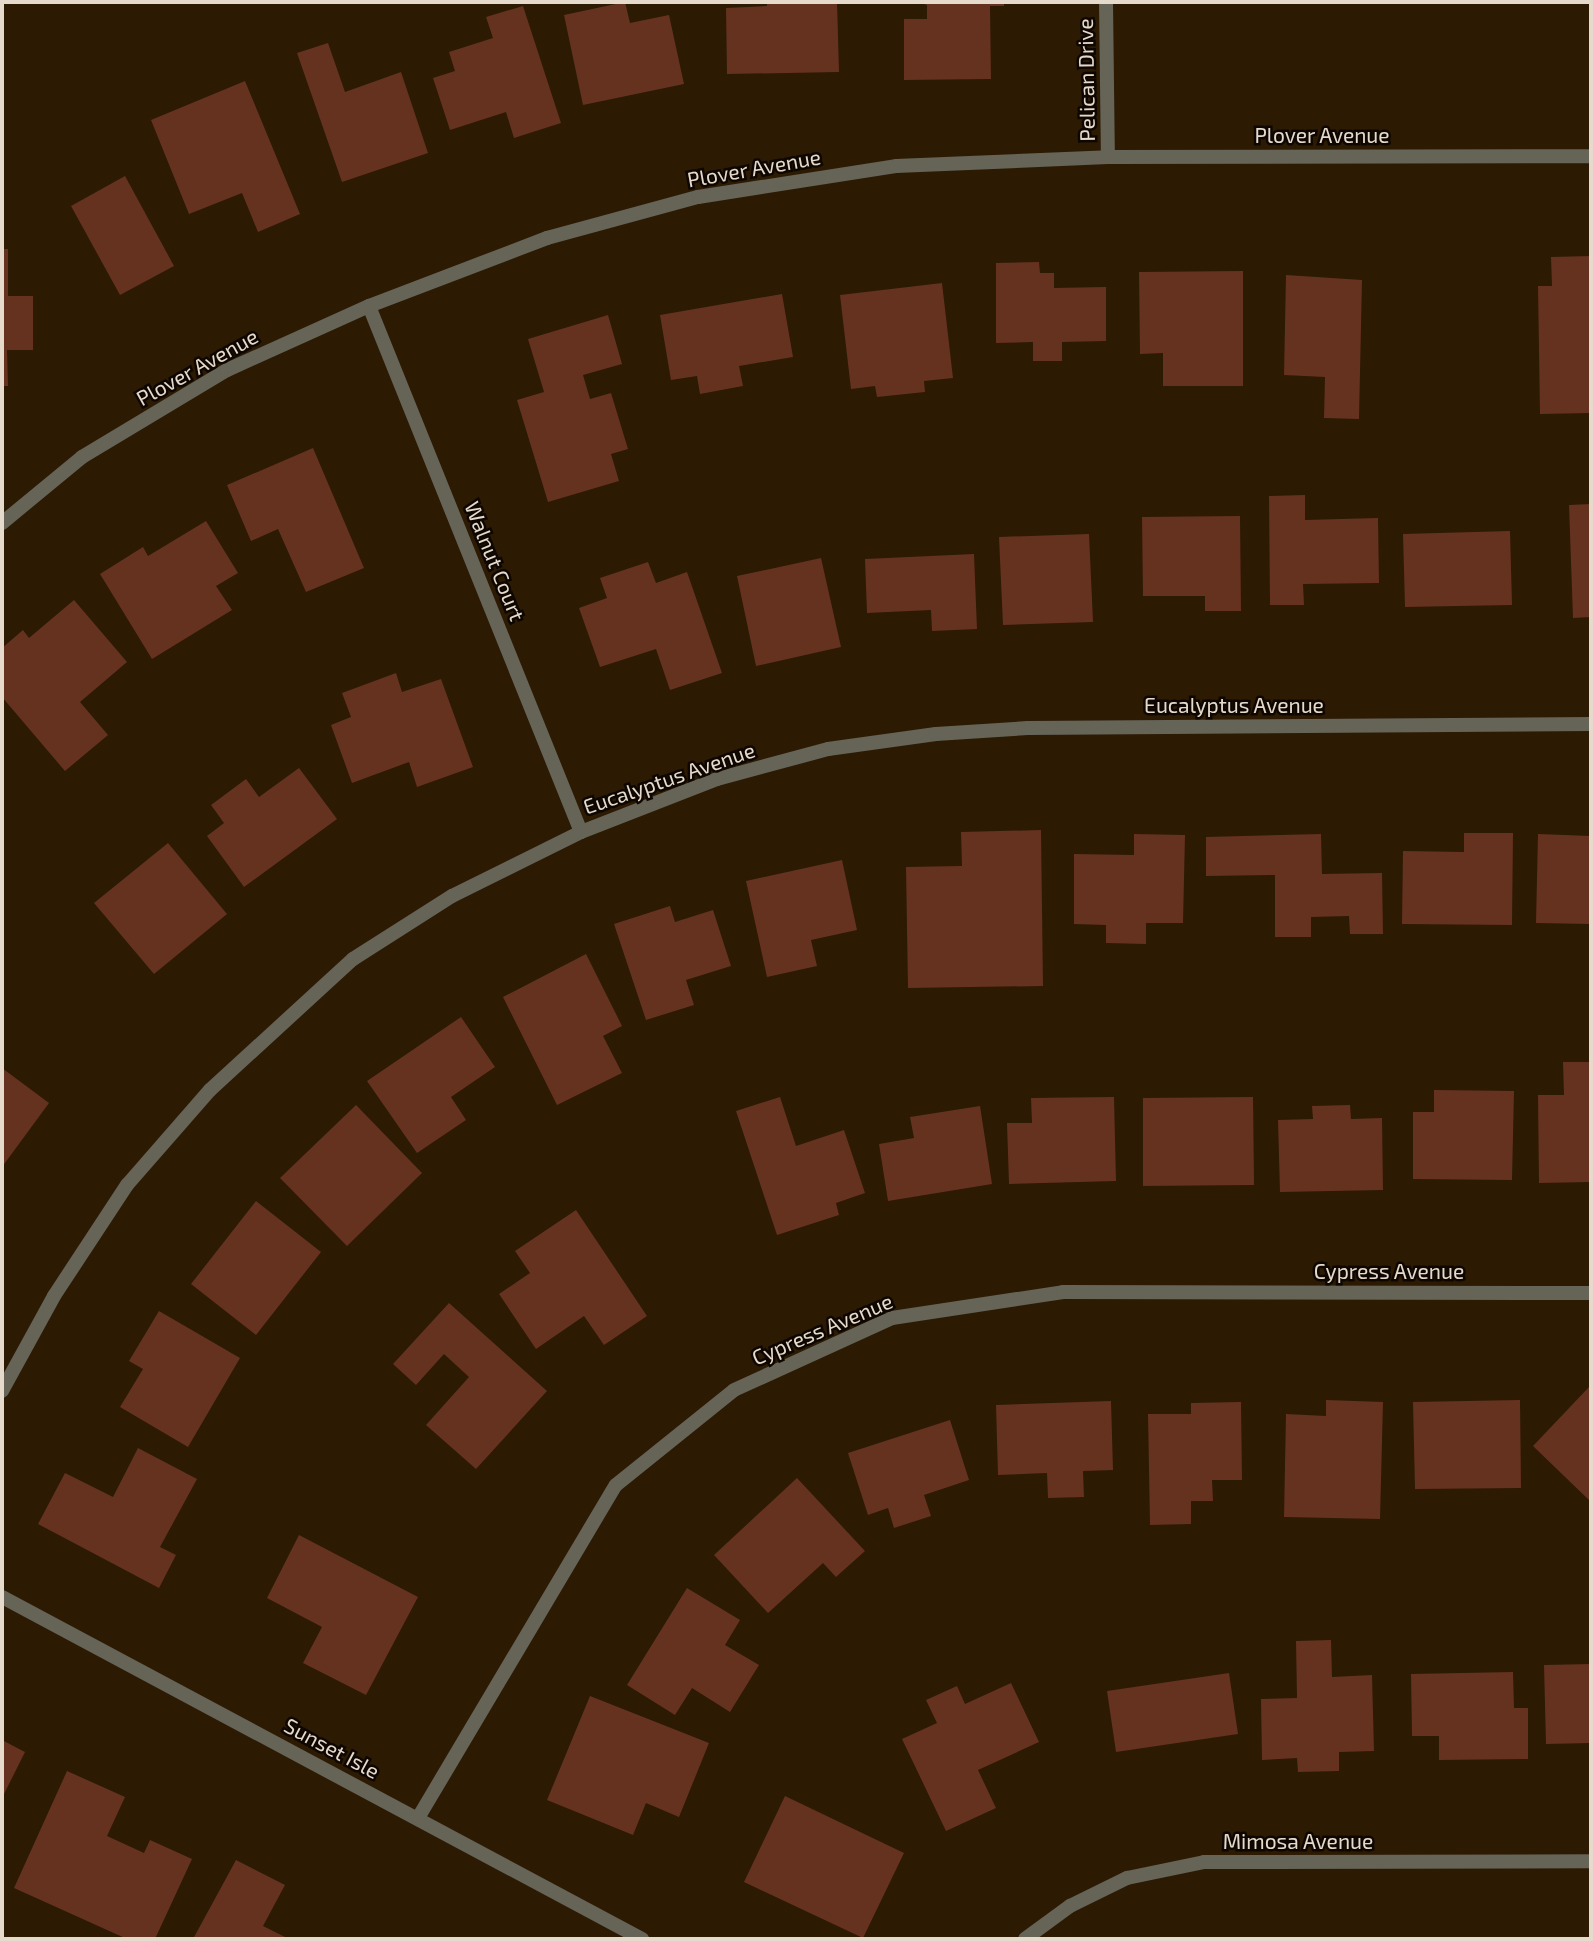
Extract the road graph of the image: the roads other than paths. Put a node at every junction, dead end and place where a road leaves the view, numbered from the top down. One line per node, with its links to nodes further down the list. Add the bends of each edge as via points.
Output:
1 (1106, 2): 3 (street, Pelican Drive)
2 (1591, 156): 3 (street, Plover Avenue)
3 (1108, 157): 4 (street, Plover Avenue, via 896,166 698,197 547,238)
4 (369, 306): 5 (street, Plover Avenue, via 228,370 82,457); 7 (street, Walnut Court)
5 (2, 523)
6 (1591, 724): 7 (street, Eucalyptus Avenue, via 1028,728 936,734 828,749 742,773)
7 (581, 832): 9 (street, Eucalyptus Avenue, via 452,897 353,959 210,1090 127,1185 54,1296)
8 (1591, 1293): 11 (street, Cypress Avenue, via 1063,1292 892,1318 734,1390 616,1485)
9 (2, 1391)
10 (2, 1597): 11 (street, Sunset Isle)
11 (418, 1818): 13 (street, Sunset Isle)
12 (1591, 1861): 14 (street, Mimosa Avenue, via 1204,1862 1127,1878 1070,1906)
13 (642, 1939)
14 (1025, 1939)

